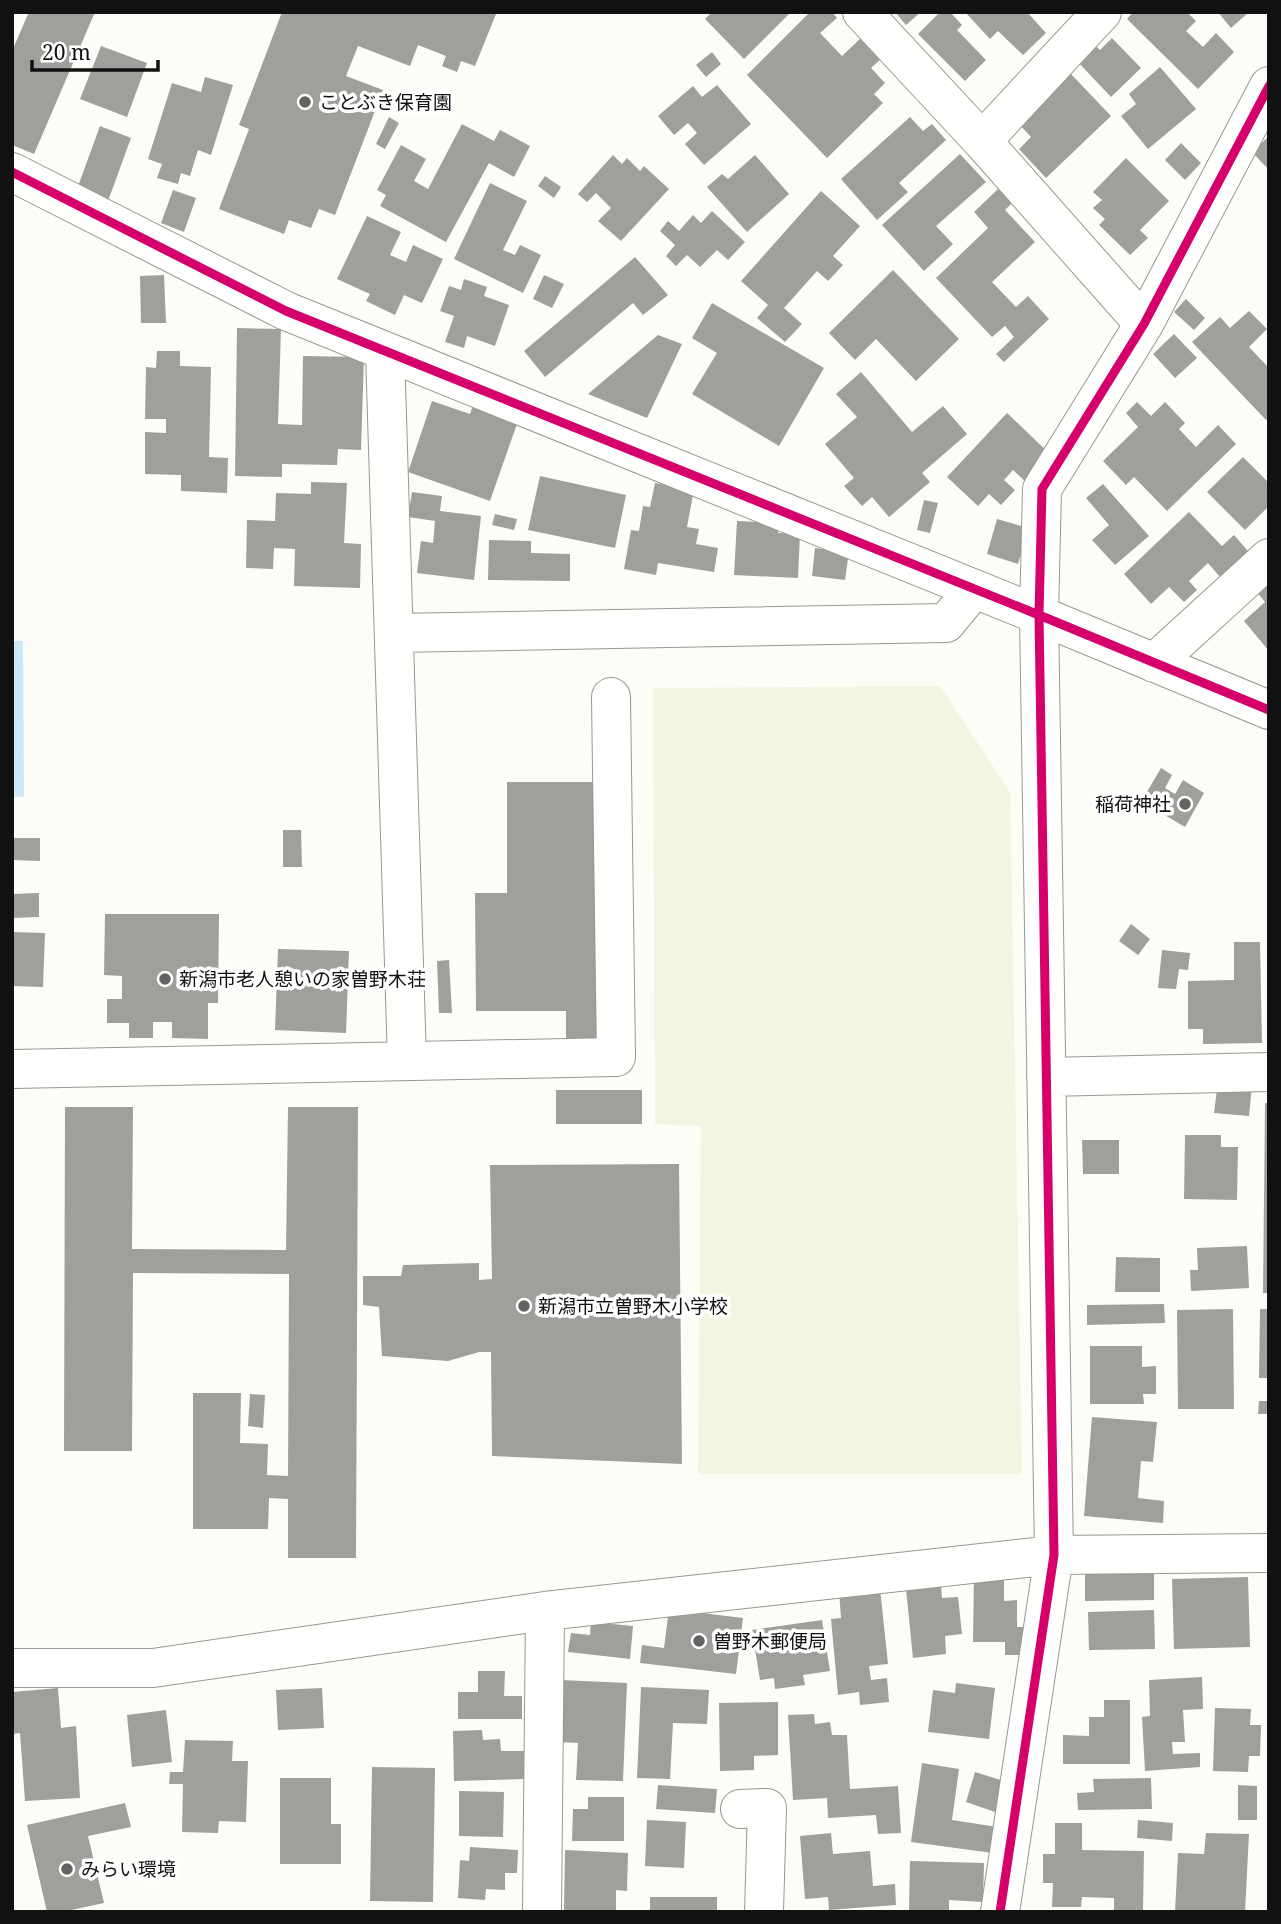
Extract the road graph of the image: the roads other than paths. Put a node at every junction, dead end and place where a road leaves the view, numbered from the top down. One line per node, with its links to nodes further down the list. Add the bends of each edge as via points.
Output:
1 (862, 12): 4 (street)
2 (1102, 12): 4 (street)
3 (1269, 86): 6 (street)
4 (982, 141): 6 (street)
5 (12, 172): 7 (street, via 286,311)
6 (1144, 324): 10 (street, via 1042,489)
7 (385, 352): 9 (street); 11 (street)
8 (1269, 558): 12 (street)
9 (974, 589): 10 (street); 11 (street, via 946,623)
10 (1039, 615): 12 (street); 18 (street)
11 (394, 633): 15 (street)
12 (1154, 663): 14 (street)
13 (611, 697): 15 (street, via 616,1057)
14 (1269, 710)
15 (407, 1061): 16 (street)
16 (12, 1069)
17 (1269, 1072): 18 (street)
18 (1046, 1077): 20 (street)
19 (1269, 1553): 20 (street)
20 (1054, 1555): 21 (street); 26 (street)
21 (545, 1611): 22 (street, via 153,1668); 24 (street)
22 (12, 1668)
23 (740, 1809): 25 (street, via 767,1808)
24 (542, 1912)
25 (764, 1912)
26 (1000, 1912)

